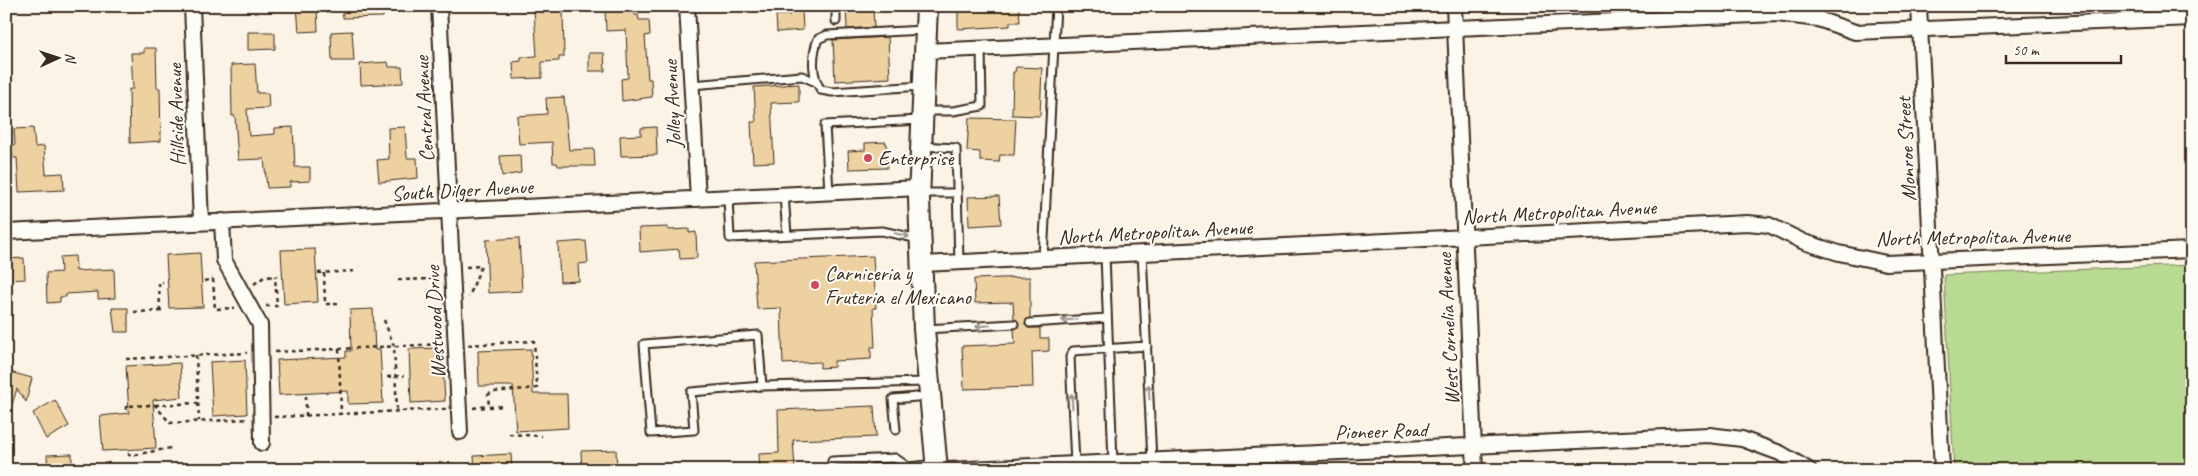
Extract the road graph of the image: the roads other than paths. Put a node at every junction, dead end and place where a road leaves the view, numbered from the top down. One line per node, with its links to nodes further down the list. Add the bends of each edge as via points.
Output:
1 (192, 6): 30 (street, Hillside Avenue)
2 (439, 6): 28 (street, Central Avenue)
3 (687, 6): 18 (street, Jolley Avenue)
4 (836, 6): 10 (lane)
5 (927, 6): 12 (main road)
6 (1056, 6): 14 (lane)
7 (1454, 6): 11 (street, West Cornelia Avenue)
8 (1919, 6): 13 (street, Monroe Street)
9 (2192, 18): 13 (street)
10 (836, 22)
11 (1455, 28): 13 (street, via 1777,14 1818,20 1855,32); 14 (street); 33 (street, West Cornelia Avenue)
12 (926, 30): 16 (main road); 17 (lane, via 818,38 813,50)
13 (1920, 30): 40 (street, Monroe Street)
14 (1054, 45): 15 (street); 38 (lane)
15 (982, 48): 16 (street); 20 (lane, via 982,106)
16 (926, 51): 19 (main road)
17 (816, 82): 18 (lane, via 802,76); 19 (lane, via 821,90 832,92)
18 (691, 85): 27 (street, Jolley Avenue)
19 (924, 86): 20 (main road)
20 (923, 115): 21 (main road); 23 (lane, via 825,125)
21 (922, 146): 22 (main road); 24 (lane, via 956,148)
22 (920, 190): 23 (street, South Dilger Avenue); 24 (lane); 34 (main road)
23 (829, 192): 25 (street, South Dilger Avenue)
24 (957, 193): 39 (lane)
25 (784, 195): 26 (street, South Dilger Avenue); 32 (lane)
26 (728, 198): 27 (street, South Dilger Avenue); 32 (lane, via 730,238)
27 (698, 199): 28 (street, South Dilger Avenue)
28 (449, 210): 29 (street, South Dilger Avenue); 51 (street, Westwood Drive)
29 (222, 221): 30 (street, South Dilger Avenue); 52 (street, via 224,260 260,325)
30 (201, 222): 31 (street, South Dilger Avenue)
31 (6, 232)
32 (787, 235): 34 (lane, one-way to 34, via 882,232)
33 (1464, 237): 36 (street, North Metropolitan Avenue); 40 (street, North Metropolitan Avenue, via 1748,223 1769,225 1839,254 1886,263); 53 (street, West Cornelia Avenue)
34 (921, 240): 41 (main road)
35 (2192, 250): 40 (street, North Metropolitan Avenue)
36 (1142, 253): 37 (street, North Metropolitan Avenue); 46 (lane)
37 (1105, 255): 38 (street, North Metropolitan Avenue); 42 (lane)
38 (1043, 258): 39 (street, North Metropolitan Avenue)
39 (959, 262): 41 (street, North Metropolitan Avenue)
40 (1932, 262): 62 (street, Monroe Street)
41 (923, 264): 45 (main road)
42 (1107, 318): 43 (lane, one-way to 43); 47 (lane)
43 (1030, 323)
44 (1014, 324): 45 (lane, one-way to 45)
45 (924, 329): 49 (main road)
46 (1147, 346): 47 (lane); 54 (lane, one-way to 46)
47 (1108, 348): 55 (lane); 56 (lane, one-way to 47, via 1070,357 1073,351)
48 (762, 386): 48 (lane, via 758,335 644,344 651,433 694,430 691,392); 49 (lane)
49 (930, 389): 50 (lane, via 893,399); 57 (main road)
50 (896, 430)
51 (460, 432)
52 (262, 442)
53 (1474, 447): 54 (street, Pioneer Road); 60 (street, West Cornelia Avenue); 61 (street, Pioneer Road, via 1709,435 1742,439 1780,453)
54 (1152, 461): 55 (street, Pioneer Road)
55 (1114, 462): 56 (street, Pioneer Road)
56 (1066, 466): 58 (street, Pioneer Road)
57 (940, 468): 58 (street, Pioneer Road); 59 (lane, via 908,467 895,458 886,458 832,461)
58 (1007, 469)
59 (832, 470)
60 (1475, 470)
61 (1809, 470)
62 (1942, 470)

